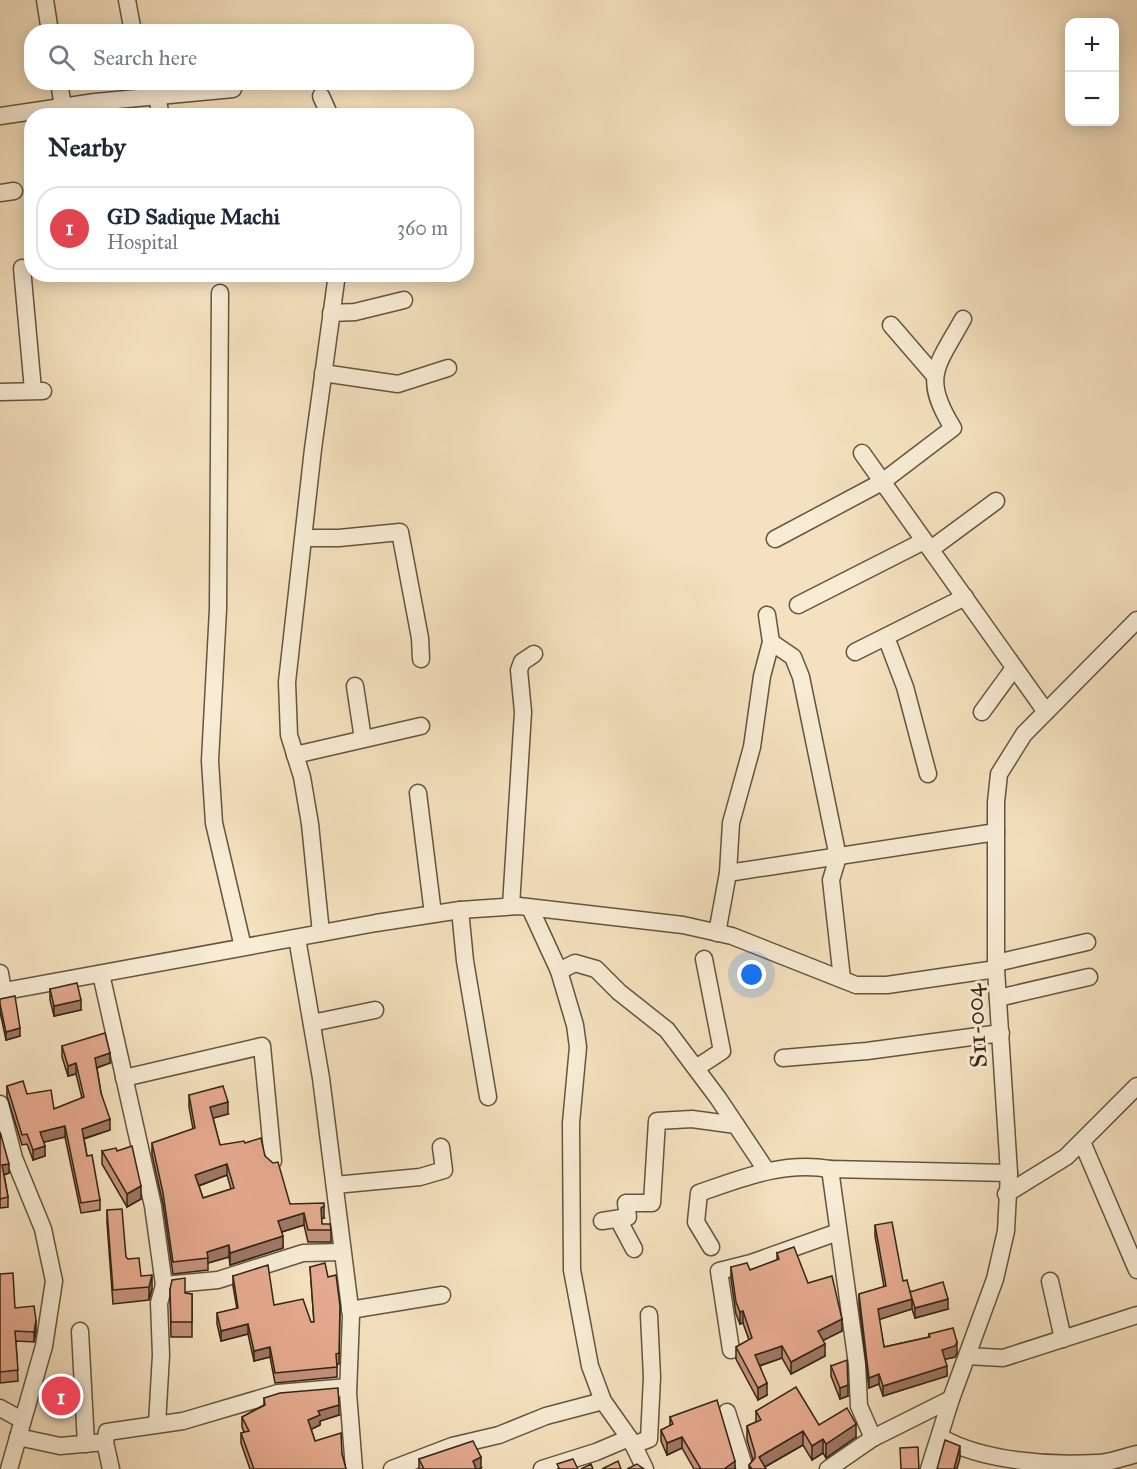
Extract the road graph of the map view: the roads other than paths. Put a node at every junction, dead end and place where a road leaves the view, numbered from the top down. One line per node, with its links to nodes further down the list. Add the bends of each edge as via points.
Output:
1 (45, 0): 3 (street)
2 (127, 0): 4 (street)
3 (49, 24)
4 (132, 24)
5 (60, 90): 9 (street)
6 (205, 90): 7 (street)
7 (149, 92): 9 (street); 11 (street)
8 (321, 96): 12 (street)
9 (63, 107): 10 (street)
10 (59, 108)
11 (157, 108)
12 (326, 108)
13 (24, 114): 14 (street)
14 (0, 116)
15 (22, 268): 25 (street, via 38,391)
16 (336, 282): 19 (street)
17 (220, 293): 61 (street, via 218,609 210,761 214,823)
18 (404, 300): 19 (street, via 355,312)
19 (331, 313): 23 (street)
20 (963, 319): 24 (street)
21 (891, 325): 24 (street)
22 (448, 368): 23 (street, via 398,384)
23 (323, 373): 29 (street)
24 (934, 376): 27 (street, via 953,428)
25 (0, 392)
26 (862, 453): 27 (street)
27 (882, 482): 30 (street); 31 (street)
28 (996, 501): 31 (street)
29 (304, 538): 40 (street, via 400,532); 47 (street, via 287,682 286,712)
30 (775, 539)
31 (927, 545): 32 (street); 33 (street)
32 (965, 597): 36 (street); 41 (street)
33 (798, 606)
34 (767, 615): 37 (street)
35 (1136, 624): 44 (street, S11-004)
36 (886, 637): 38 (street); 48 (street, via 905,687)
37 (771, 642): 51 (street, via 793,657 801,676); 52 (street, via 752,747 731,823)
38 (855, 652)
39 (534, 654): 53 (street, via 522,662 519,670 523,712 521,774)
40 (421, 659)
41 (1014, 668): 43 (street); 44 (street)
42 (355, 686): 46 (street)
43 (982, 712)
44 (1046, 712): 50 (street, S11-004, via 1024,734 999,774)
45 (421, 726): 46 (street)
46 (363, 739): 47 (street)
47 (295, 755): 57 (street, via 310,824)
48 (928, 774)
49 (418, 793): 56 (street)
50 (996, 832): 51 (street); 63 (street, S11-004)
51 (838, 857): 52 (street); 68 (street, via 831,880)
52 (728, 873): 58 (street)
53 (511, 906): 54 (street); 55 (street)
54 (530, 909): 58 (street, via 683,924); 64 (street)
55 (460, 910): 56 (street); 78 (street)
56 (433, 914): 57 (street)
57 (321, 933): 59 (street)
58 (717, 933): 68 (street)
59 (297, 938): 61 (street); 72 (street)
60 (1087, 942): 63 (street)
61 (243, 947): 66 (street)
62 (704, 959): 75 (street, via 722,1051)
63 (996, 966): 68 (street, via 887,985 856,985); 70 (street, S11-004)
64 (559, 971): 75 (street, via 575,963 596,969 667,1030); 107 (street, via 578,1047 571,1123 572,1270 590,1366)
65 (0, 973): 69 (street)
66 (101, 974): 69 (street); 76 (street)
67 (1089, 977): 70 (street)
68 (842, 979)
69 (2, 992)
70 (998, 998): 73 (street, S11-004)
71 (375, 1010): 72 (street)
72 (312, 1023): 88 (street)
73 (1000, 1033): 74 (street); 87 (street, S11-004)
74 (783, 1058)
75 (696, 1068): 80 (street)
76 (124, 1078): 84 (street, via 262,1046); 96 (street, via 153,1206)
77 (1137, 1086): 81 (street)
78 (488, 1097)
79 (0, 1104): 83 (street)
80 (736, 1125): 86 (street); 92 (street, via 692,1119 657,1121 652,1203 626,1203 628,1218 610,1220)
81 (1082, 1142): 89 (street, via 1066,1157); 94 (street)
82 (441, 1147): 88 (street, via 444,1170 420,1177)
83 (6, 1156): 110 (street, via 42,1228 54,1281 44,1346)
84 (273, 1161)
85 (830, 1168): 86 (street, via 810,1165); 87 (street); 90 (street)
86 (766, 1170): 91 (street, via 699,1193 696,1222)
87 (1009, 1173): 89 (street, S11-004)
88 (335, 1185): 93 (street)
89 (1006, 1194): 104 (street, S11-004, via 1006,1231 995,1279)
90 (838, 1232): 103 (street, via 719,1271); 113 (street, via 860,1406)
91 (711, 1247)
92 (634, 1249)
93 (342, 1252): 96 (street, via 303,1253 218,1280); 98 (street)
94 (1137, 1270)
95 (1050, 1281): 102 (street)
96 (164, 1285): 111 (street, via 159,1303)
97 (442, 1295): 98 (street)
98 (350, 1310): 105 (street)
99 (649, 1315): 115 (street, via 649,1439)
100 (1137, 1315): 102 (street)
101 (80, 1331): 116 (street)
102 (1063, 1339): 104 (street, via 1004,1358)
103 (731, 1350)
104 (966, 1356): 106 (street, S11-004)
105 (348, 1387): 111 (street, via 278,1393 183,1421); 122 (street)
106 (951, 1399): 112 (street, S11-004); 113 (street)
107 (603, 1401): 115 (street); 119 (street, via 546,1416 500,1435 452,1446)
108 (0, 1407): 110 (street)
109 (727, 1412): 126 (street)
110 (22, 1420): 117 (street)
111 (157, 1424): 114 (street, via 107,1432)
112 (938, 1437): 118 (street, via 958,1448 1049,1463 1098,1463); 128 (street, S11-004)
113 (873, 1438): 127 (street)
114 (105, 1442): 116 (street); 121 (street)
115 (631, 1442): 124 (street); 125 (street)
116 (86, 1443): 117 (street)
117 (10, 1447): 120 (street)
118 (1137, 1454)
119 (413, 1465): 123 (street)
120 (9, 1469)
121 (111, 1469)
122 (354, 1469)
123 (392, 1469)
124 (542, 1469)
125 (645, 1469)
126 (745, 1469)
127 (828, 1469)
128 (928, 1469)

